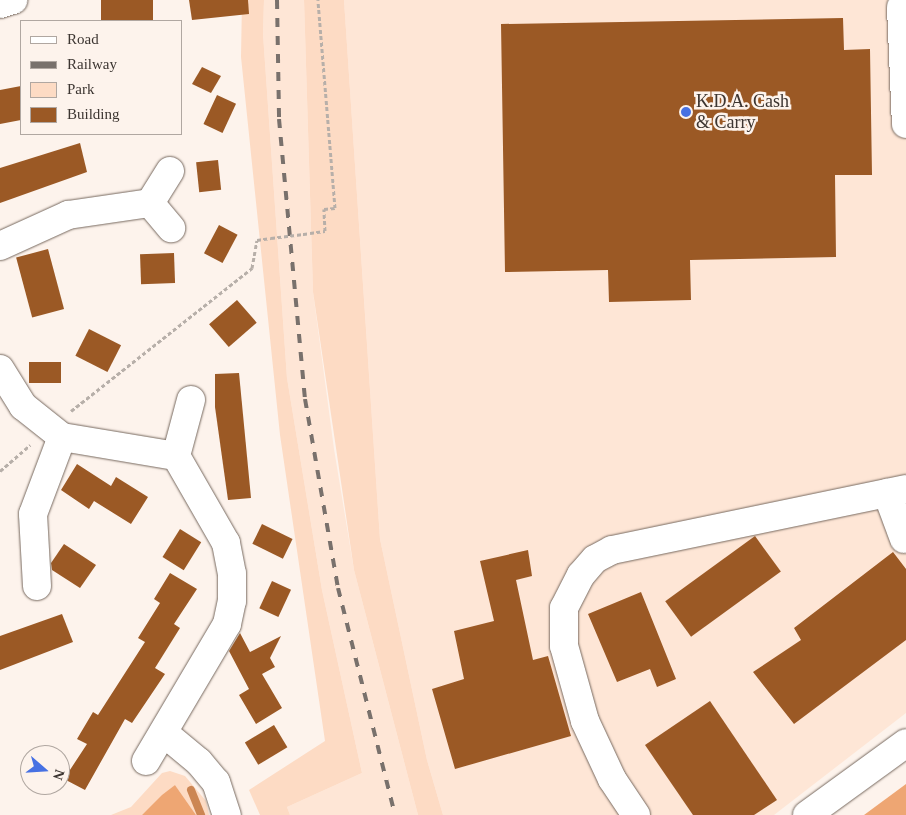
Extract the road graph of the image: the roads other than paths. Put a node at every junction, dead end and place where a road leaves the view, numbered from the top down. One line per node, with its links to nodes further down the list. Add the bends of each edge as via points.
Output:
1 (13, 0): 2 (street)
2 (0, 4)
3 (901, 7): 4 (street)
4 (906, 124)
5 (170, 172): 6 (street)
6 (150, 203): 7 (street); 8 (street, via 68,215)
7 (171, 228)
8 (0, 246)
9 (0, 369): 11 (street, via 23,406)
10 (191, 400): 12 (street)
11 (56, 433): 12 (street); 15 (street, via 33,514)
12 (176, 456): 16 (street, via 226,543 232,574 232,601 227,624)
13 (896, 491): 14 (street); 20 (street, via 612,550 595,559 581,575 564,608 564,646 585,721 612,779)
14 (904, 539)
15 (37, 586)
16 (164, 733): 18 (street); 19 (street, via 199,762 216,782)
17 (906, 743): 21 (street)
18 (146, 760)
19 (227, 815)
20 (636, 815)
21 (807, 815)

